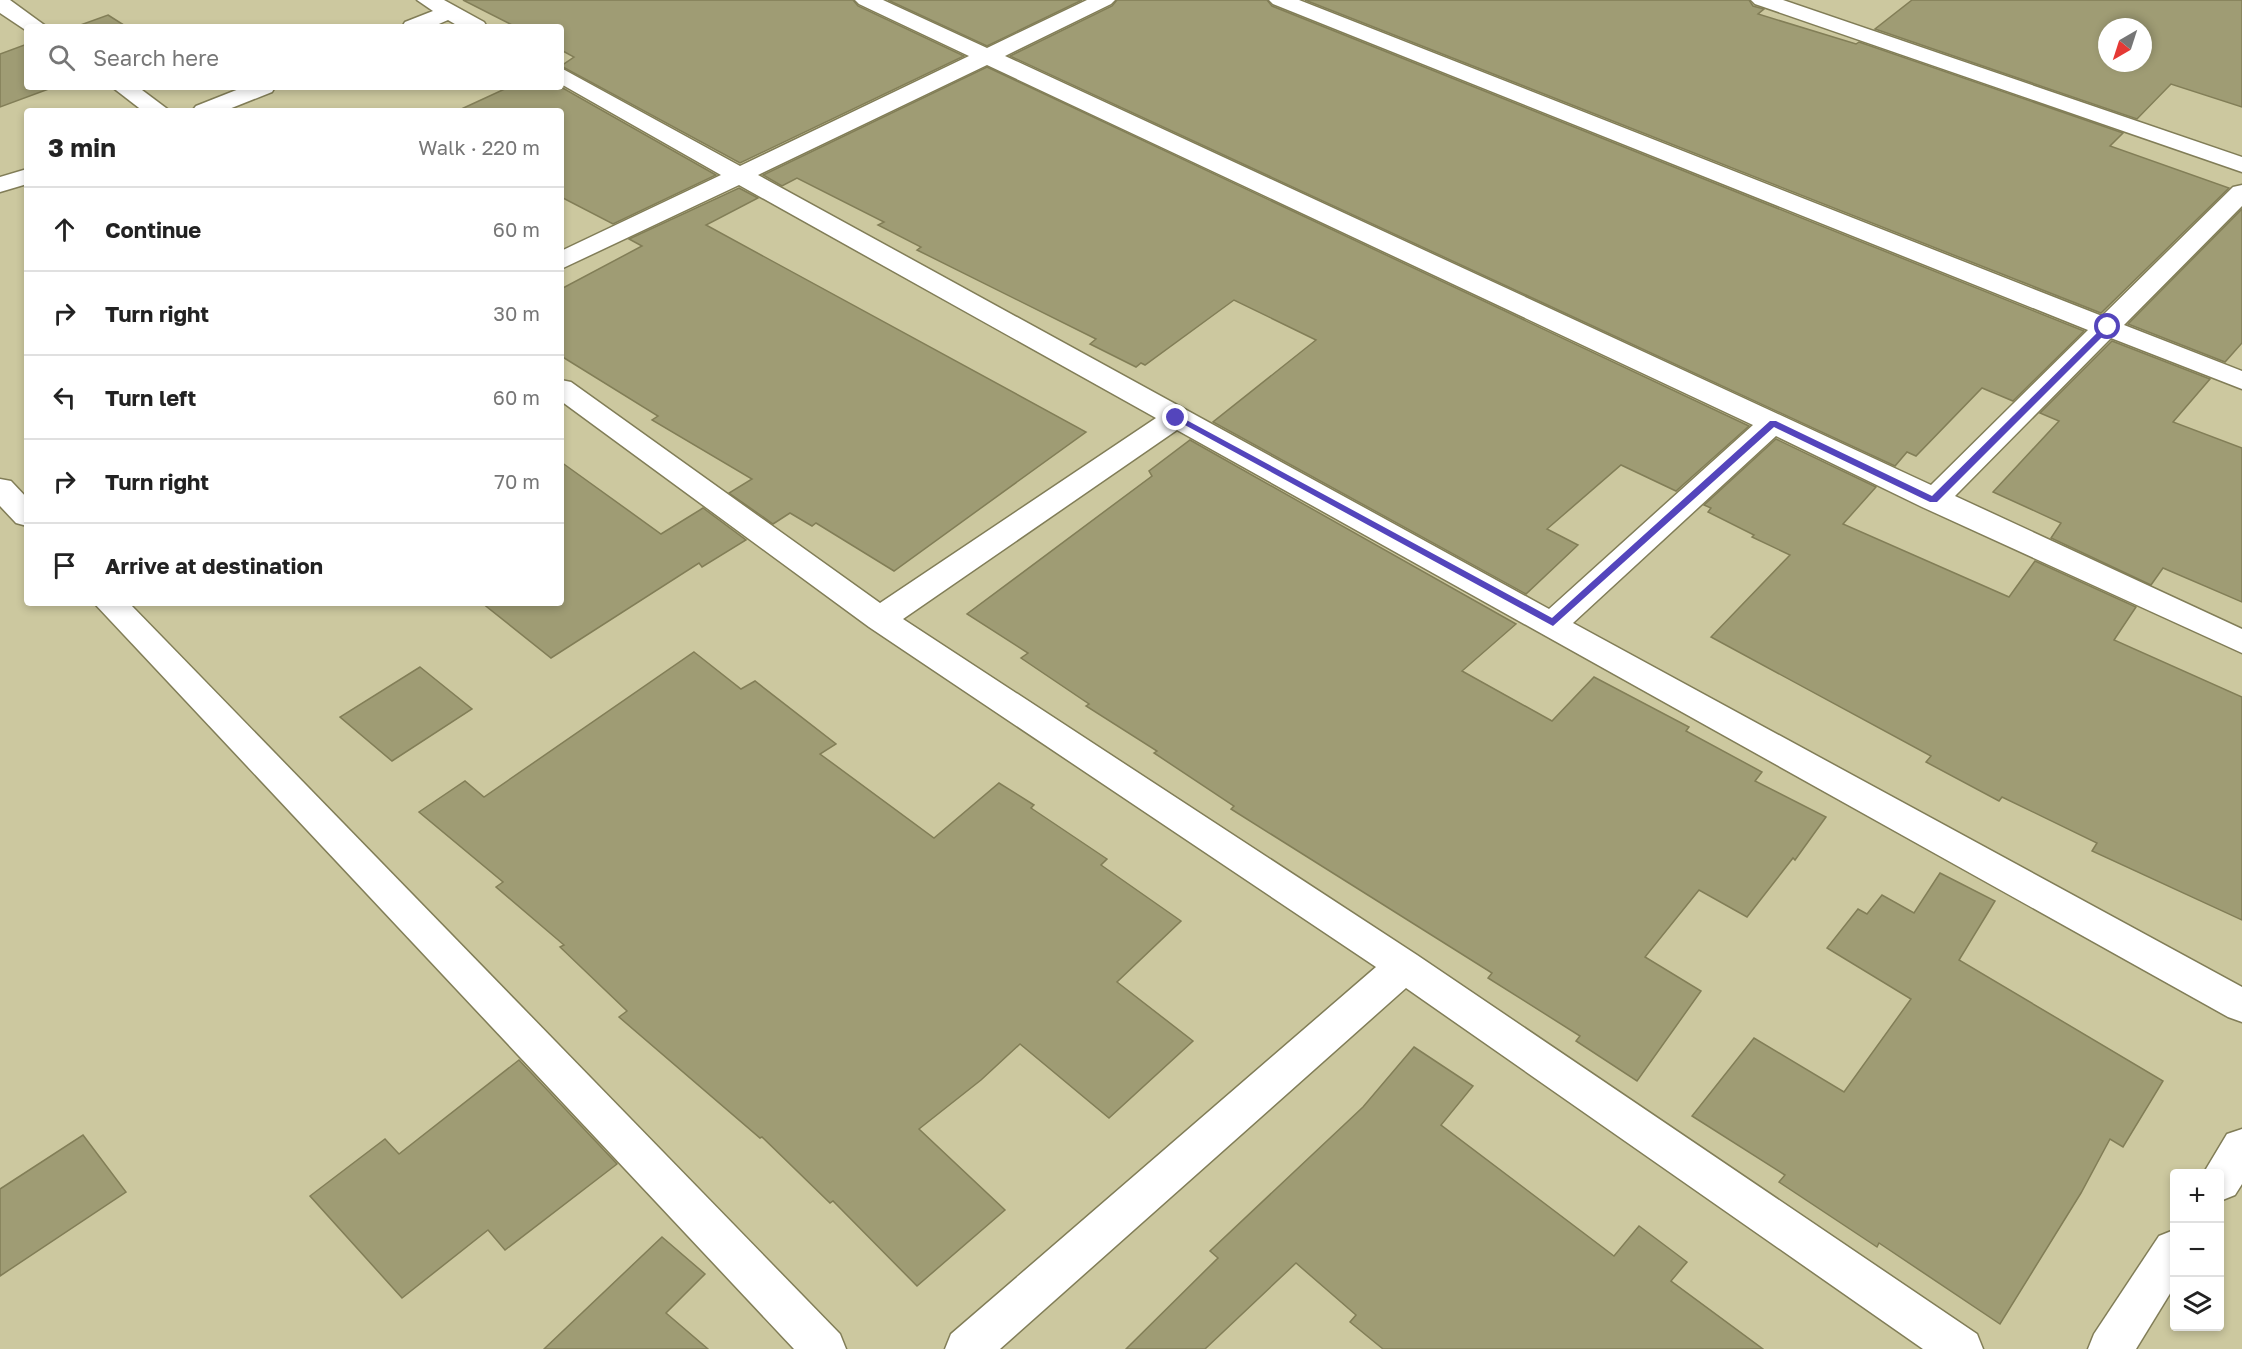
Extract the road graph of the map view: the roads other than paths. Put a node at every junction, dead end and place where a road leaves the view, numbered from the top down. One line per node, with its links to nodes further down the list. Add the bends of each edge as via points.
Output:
1 (428, 0): 7 (street)
2 (866, 0): 11 (street)
3 (1104, 0): 11 (street)
4 (1280, 0): 23 (street)
5 (1762, 0): 17 (street)
6 (0, 3): 8 (street)
7 (450, 12): 9 (street); 10 (street)
8 (32, 24)
9 (420, 24)
10 (471, 24)
11 (986, 56): 18 (street); 27 (street)
12 (564, 77): 18 (street)
13 (127, 90): 15 (street)
14 (256, 90): 16 (street)
15 (154, 108)
16 (212, 108)
17 (2242, 165)
18 (739, 175): 22 (street); 26 (street)
19 (24, 177): 20 (street)
20 (0, 185)
21 (2242, 192): 23 (street)
22 (564, 260)
23 (2108, 327): 24 (street); 29 (street)
24 (2242, 381)
25 (564, 390): 32 (street)
26 (1176, 418): 32 (street); 33 (street)
27 (1773, 423): 29 (street); 33 (street)
28 (0, 488): 30 (street)
29 (1934, 500): 34 (street)
30 (24, 513)
31 (113, 606): 40 (street)
32 (880, 619): 35 (street)
33 (1553, 623): 36 (street)
34 (2242, 642)
35 (1404, 966): 41 (street); 42 (street)
36 (2242, 1006)
37 (2242, 1148): 38 (street)
38 (2224, 1176)
39 (2170, 1259): 43 (street)
40 (824, 1349)
41 (967, 1349)
42 (1961, 1349)
43 (2110, 1349)

